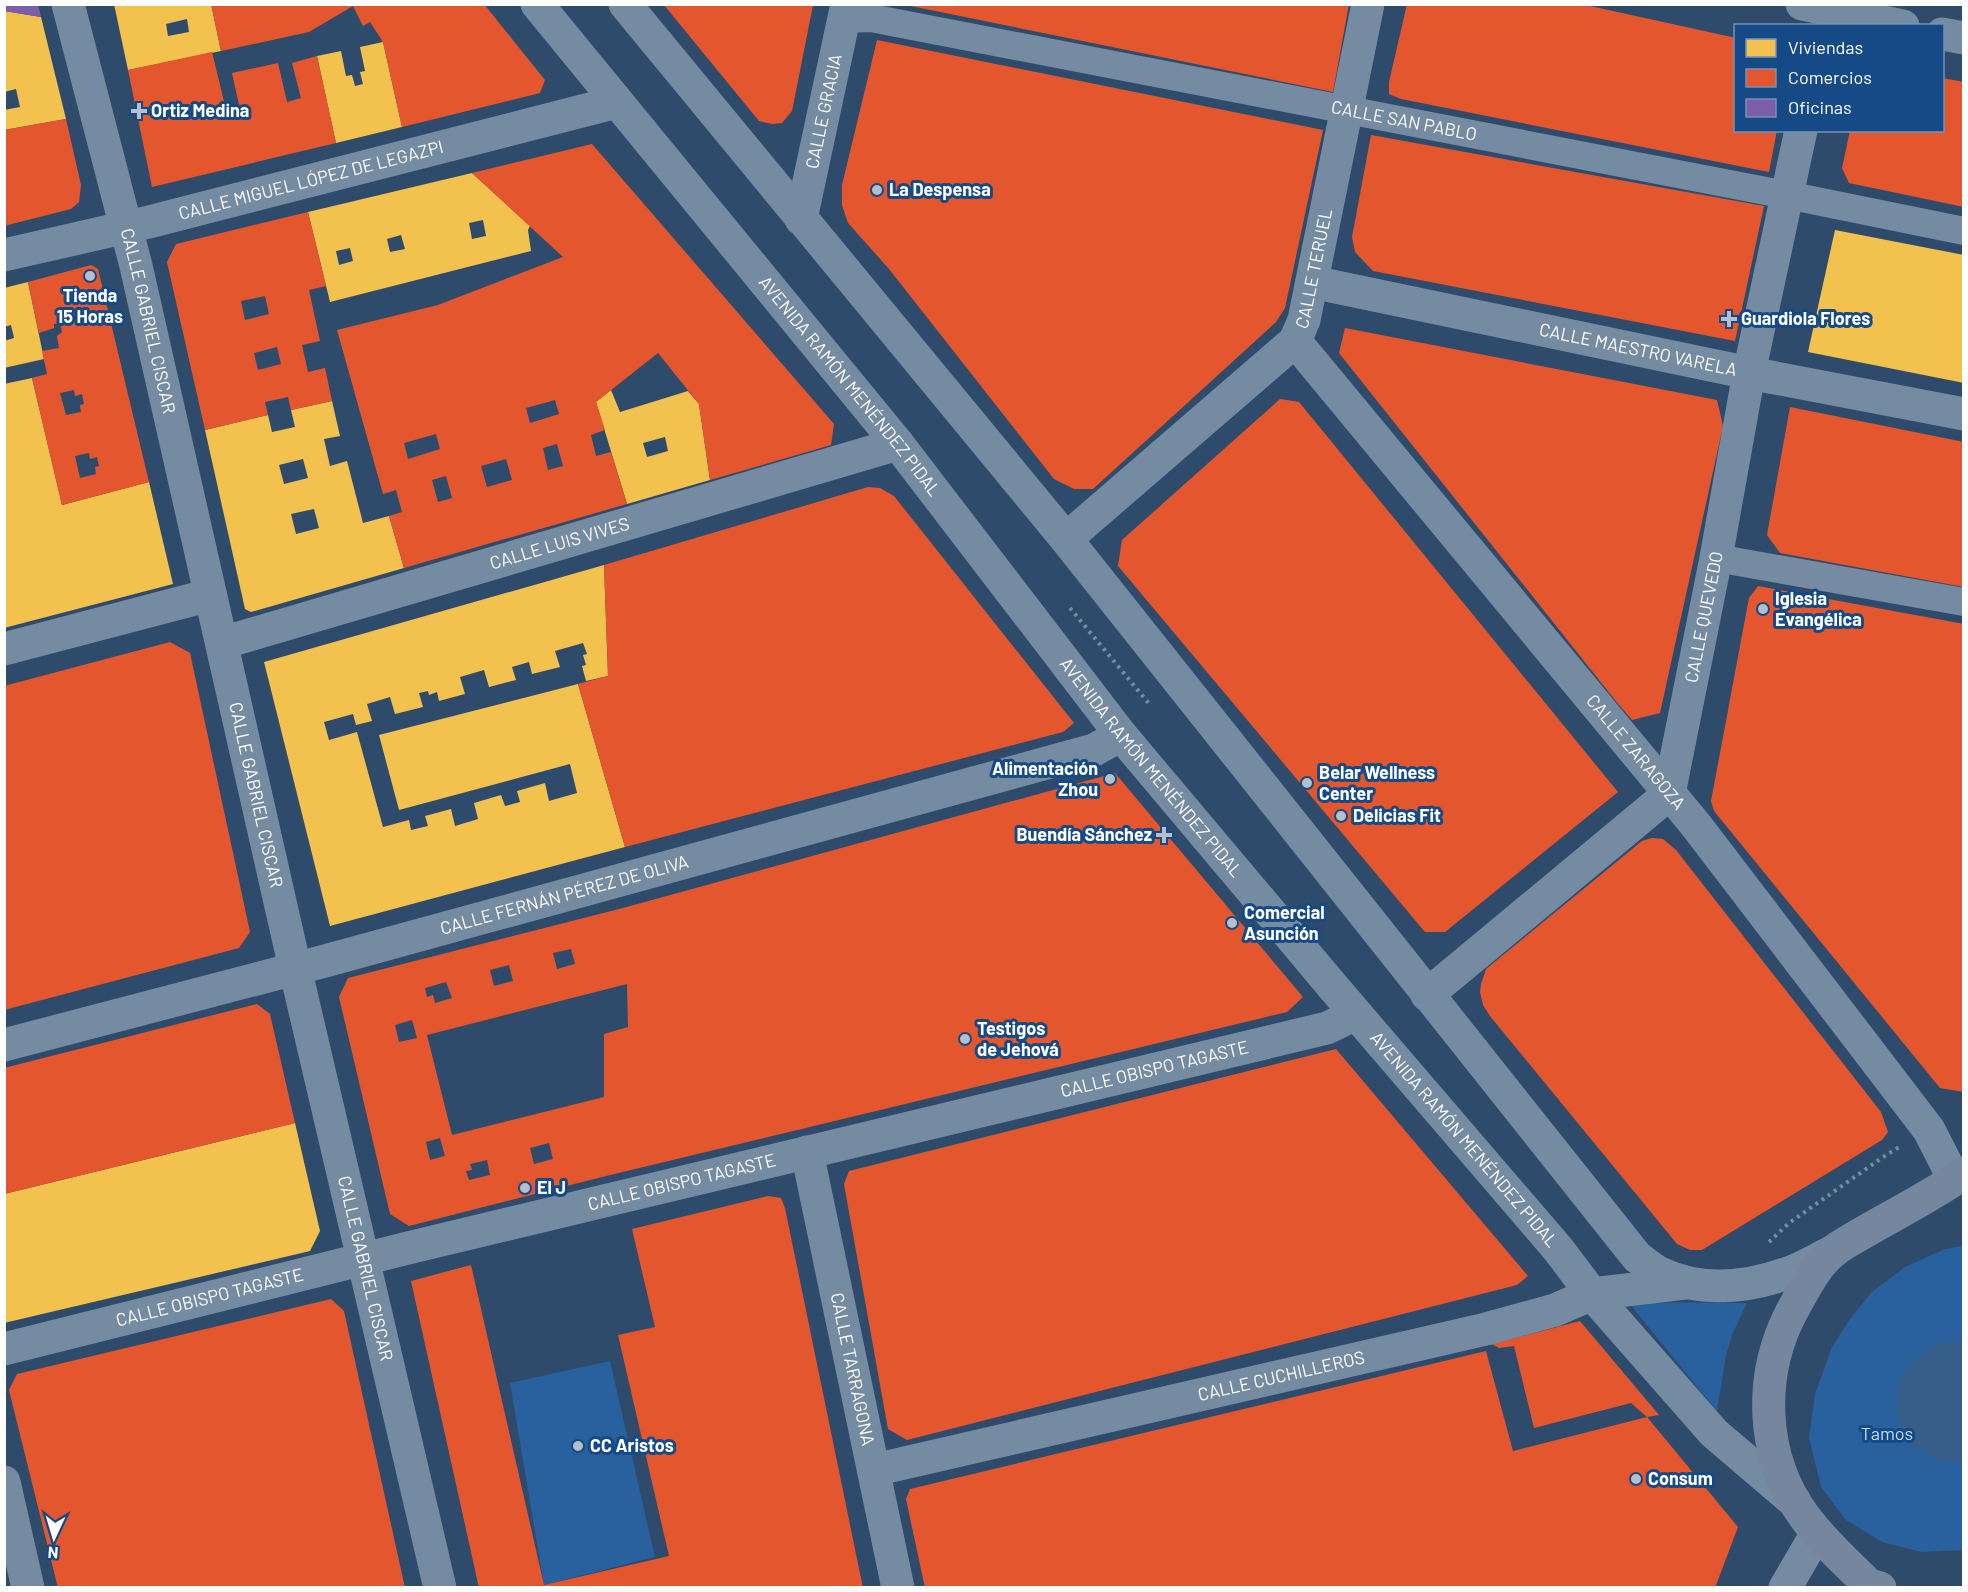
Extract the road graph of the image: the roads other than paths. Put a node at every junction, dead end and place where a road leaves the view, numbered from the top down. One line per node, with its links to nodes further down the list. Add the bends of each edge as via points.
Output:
1 (68, 4): 15 (street, CALLE GABRIEL CISCAR)
2 (537, 4): 10 (street, AVENIDA RAMÓN MENÉNDEZ PIDAL)
3 (626, 4): 14 (street)
4 (1368, 4): 11 (street, CALLE TERUEL)
5 (1821, 11): 7 (street)
6 (845, 12): 11 (street, CALLE SAN PABLO); 14 (street, CALLE GRACIA)
7 (1892, 24)
8 (1944, 34): 9 (street)
9 (1964, 38)
10 (617, 102): 15 (street, CALLE MIGUEL LÓPEZ DE LEGAZPI); 22 (street, AVENIDA RAMÓN MENÉNDEZ PIDAL)
11 (1346, 109): 13 (street, CALLE SAN PABLO); 18 (street, CALLE TERUEL)
12 (1802, 132): 13 (street, CALLE QUEVEDO)
13 (1787, 195): 16 (street, CALLE SAN PABLO); 20 (street, CALLE QUEVEDO)
14 (801, 219): 23 (street)
15 (125, 227): 17 (street, CALLE MIGUEL LÓPEZ DE LEGAZPI); 25 (street, CALLE GABRIEL CISCAR)
16 (1964, 231)
17 (4, 255)
18 (1312, 282): 19 (street, CALLE TERUEL); 20 (street, CALLE MAESTRO VARELA)
19 (1295, 341): 23 (street, CALLE TERUEL); 30 (street, CALLE ZARAGOZA)
20 (1749, 373): 21 (street, CALLE MAESTRO VARELA); 24 (street, CALLE QUEVEDO)
21 (1964, 414)
22 (898, 444): 27 (street, CALLE LUIS VIVES); 29 (street, AVENIDA RAMÓN MENÉNDEZ PIDAL)
23 (1066, 539): 32 (street)
24 (1716, 558): 26 (street); 30 (street, CALLE QUEVEDO)
25 (210, 595): 27 (street, CALLE GABRIEL CISCAR); 28 (street)
26 (1964, 602)
27 (222, 643): 31 (street, CALLE GABRIEL CISCAR)
28 (4, 649)
29 (1121, 735): 31 (street, CALLE FERNÁN PÉREZ DE OLIVA, via 1094,750); 33 (street, AVENIDA RAMÓN MENÉNDEZ PIDAL)
30 (1669, 794): 32 (street); 36 (street, CALLE ZARAGOZA, via 1929,1130)
31 (295, 968): 34 (street, CALLE FERNÁN PÉREZ DE OLIVA); 38 (street, CALLE GABRIEL CISCAR)
32 (1427, 995): 39 (street, via 1637,1257 1660,1272)
33 (1356, 1014): 35 (street, CALLE OBISPO TAGASTE, via 1327,1028); 40 (street, AVENIDA RAMÓN MENÉNDEZ PIDAL, via 1558,1249)
34 (4, 1045)
35 (807, 1152): 38 (street, CALLE OBISPO TAGASTE); 42 (street, CALLE TARRAGONA)
36 (1960, 1178): 37 (main road)
37 (1834, 1251): 39 (street, via 1789,1273 1752,1283 1719,1287); 44 (main road, via 1800,1296 1783,1328 1772,1363 1768,1398 1770,1435 1779,1469)
38 (364, 1258): 41 (street, CALLE OBISPO TAGASTE); 47 (street, CALLE GABRIEL CISCAR)
39 (1687, 1282): 40 (street, CALLE CUCHILLEROS)
40 (1592, 1294): 42 (street, CALLE CUCHILLEROS, via 1555,1310 1486,1329); 44 (street, AVENIDA RAMÓN MENÉNDEZ PIDAL, via 1713,1433)
41 (4, 1349)
42 (874, 1470): 48 (street, CALLE TARRAGONA)
43 (4, 1482): 46 (street)
44 (1795, 1502): 45 (main road)
45 (1817, 1533): 49 (street); 50 (main road)
46 (28, 1587)
47 (440, 1587)
48 (898, 1587)
49 (1785, 1587)
50 (1873, 1587)

